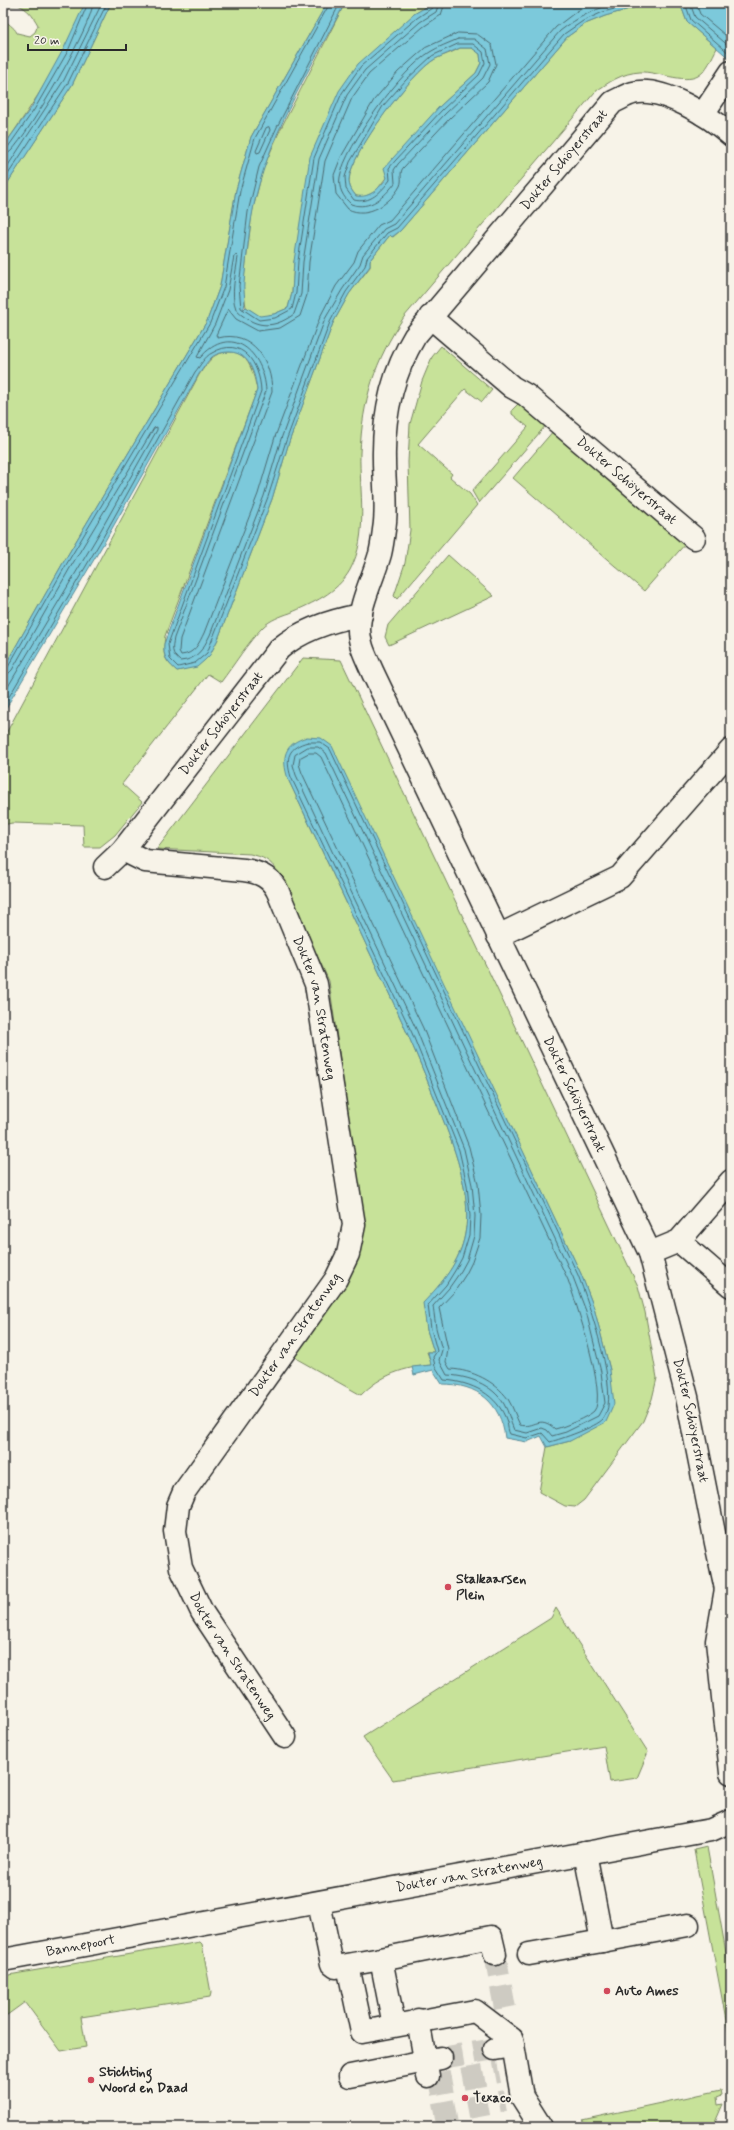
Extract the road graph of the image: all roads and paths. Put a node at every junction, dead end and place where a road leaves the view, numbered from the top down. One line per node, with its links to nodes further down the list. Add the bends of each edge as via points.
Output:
1 (731, 72): 2 (street)
2 (703, 114): 3 (street, Dokter Schöyerstraat); 4 (street, Dokter Schöyerstraat, via 655,93 634,93 613,102)
3 (731, 135)
4 (430, 317): 5 (street, Dokter Schöyerstraat); 6 (street, Dokter Schöyerstraat, via 403,355 393,380 387,406 384,458 385,527 380,553)
5 (694, 538)
6 (361, 615): 8 (street, Dokter Schöyerstraat, via 344,618 292,638 279,649); 10 (street, Dokter Schöyerstraat, via 359,631 362,646)
7 (731, 750): 10 (street, via 620,877)
8 (123, 850): 9 (street, Dokter Schöyerstraat); 17 (street, Dokter van Stratenweg, via 145,861 244,870 267,877 275,884 316,984 354,1225 348,1254 336,1279 184,1492 178,1506 175,1526 181,1568 202,1612)
9 (105, 867)
10 (498, 936): 13 (street, Dokter Schöyerstraat)
11 (731, 1181): 12 (street)
12 (679, 1241): 13 (street); 14 (street)
13 (650, 1253): 15 (street, Dokter Schöyerstraat)
14 (731, 1286)
15 (723, 1542): 16 (street, Dokter Schöyerstraat)
16 (729, 1594): 18 (street, Dokter Schöyerstraat, via 717,1641)
17 (285, 1737)
18 (731, 1773)
19 (731, 1821): 20 (street, Dokter van Stratenweg, via 711,1830)
20 (585, 1853): 21 (street, Dokter van Stratenweg); 24 (street)
21 (319, 1903): 23 (street, Dokter van Stratenweg); 29 (street, via 330,1961 336,1968)
22 (688, 1925): 24 (street)
23 (159, 1932): 28 (street, Bannepoort)
24 (602, 1941): 26 (street)
25 (495, 1954): 27 (street, via 491,1937)
26 (529, 1954)
27 (381, 1959): 29 (street); 31 (street)
28 (3, 1960)
29 (348, 1966): 31 (street, via 362,2032)
30 (418, 2020): 31 (street); 32 (street, via 432,2065); 33 (street, via 475,2011 504,2035 513,2099)
31 (394, 2025)
32 (350, 2076)
33 (541, 2127)

